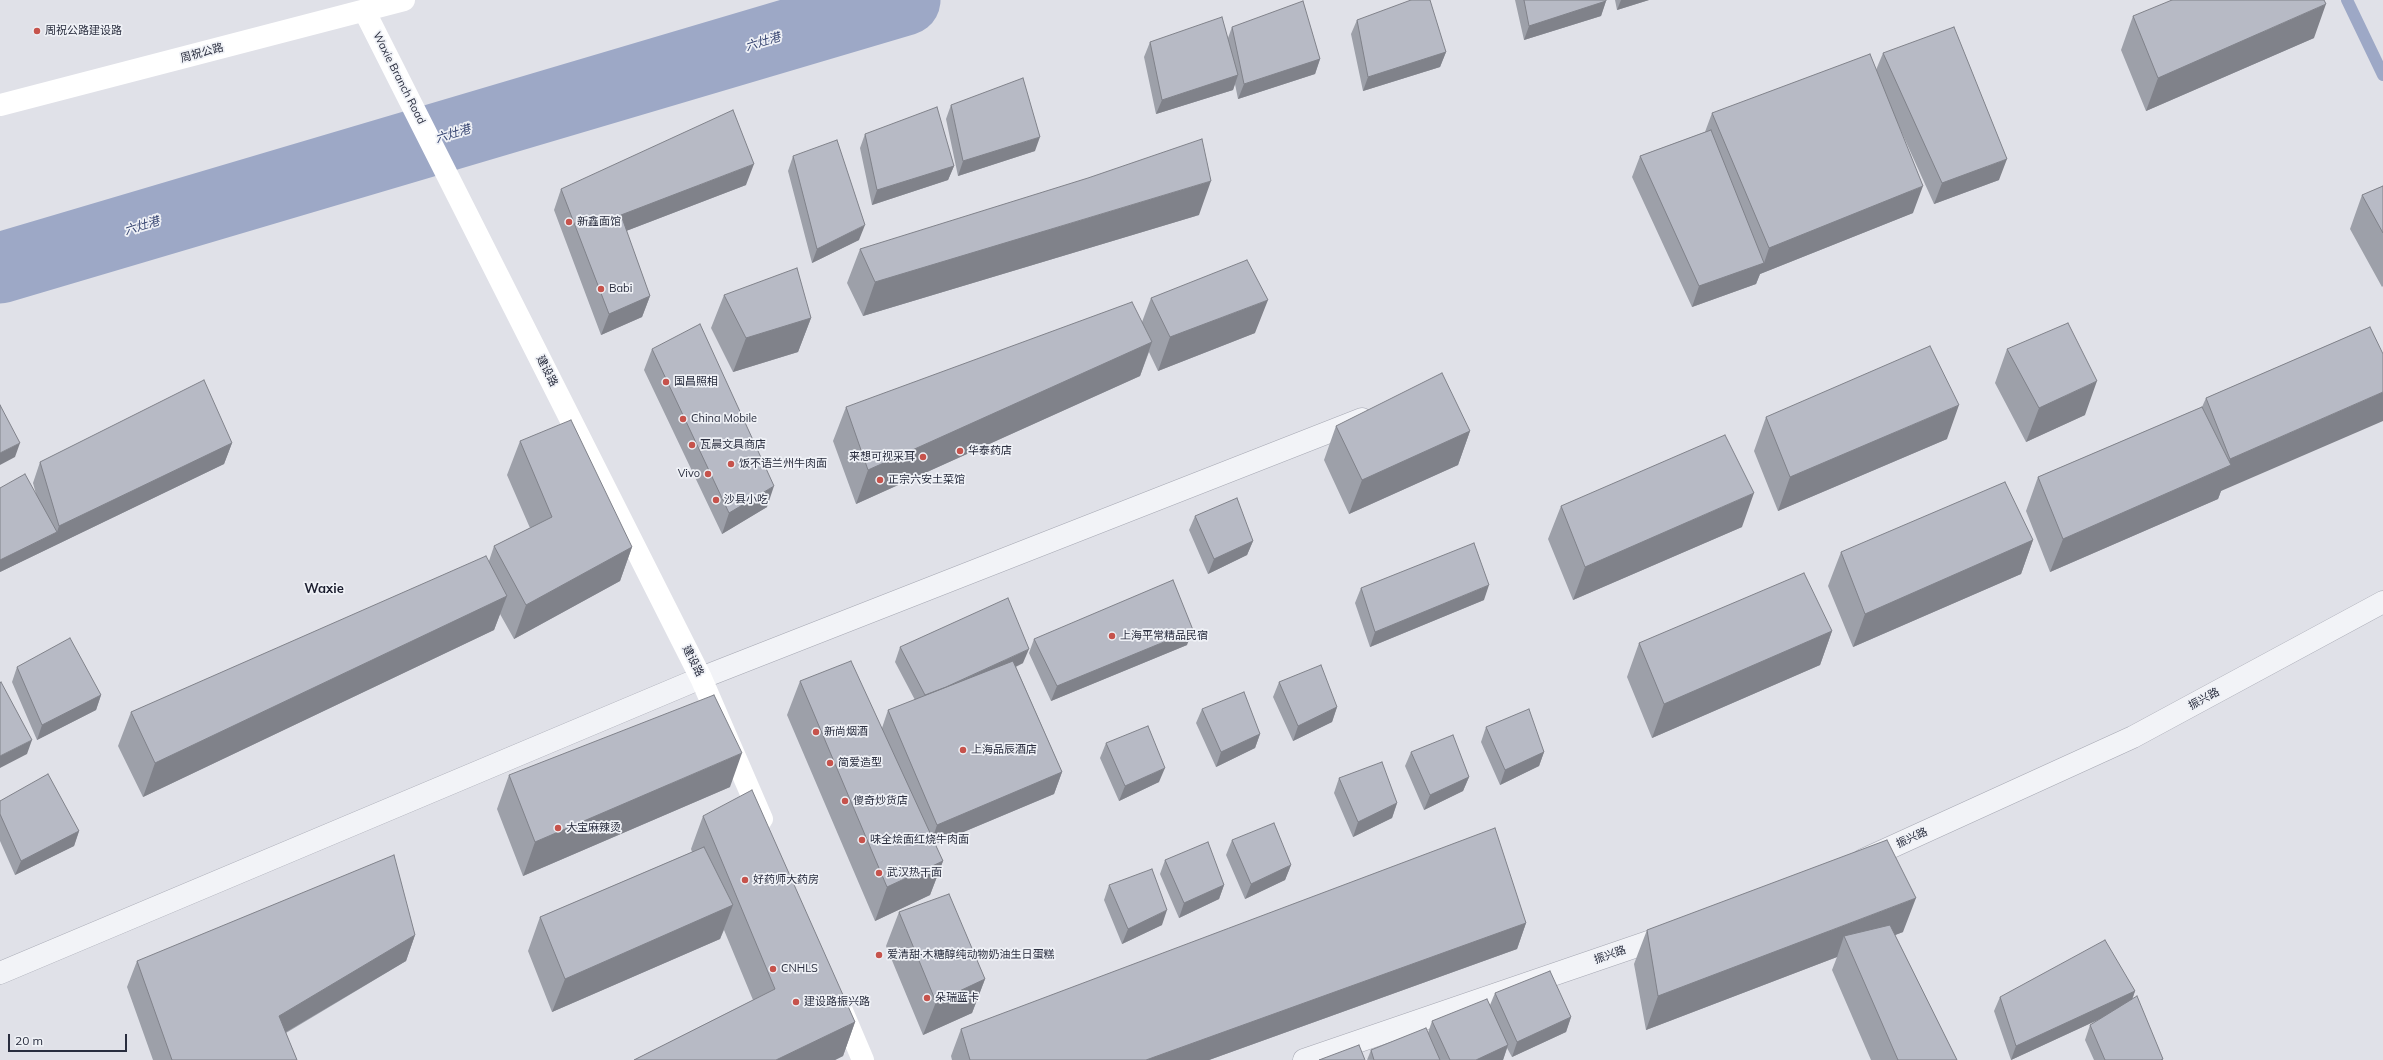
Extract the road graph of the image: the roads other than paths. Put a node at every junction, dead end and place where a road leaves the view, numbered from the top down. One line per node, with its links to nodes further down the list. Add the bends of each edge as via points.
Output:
1 (404, 0): 2 (street, 周祝公路)
2 (363, 8): 3 (street, 周祝公路); 4 (street, Waxie Branch Road)
3 (0, 105)
4 (497, 273): 7 (street, 建设路)
5 (1380, 412): 7 (street)
6 (2383, 602): 9 (street, 振兴路, via 2133,737)
7 (702, 678): 8 (street, 建设路); 11 (street)
8 (770, 840)
9 (1841, 870)
10 (1686, 929): 14 (street, 振兴路)
11 (0, 973)
12 (833, 987): 13 (street)
13 (863, 1060)
14 (1304, 1060)

